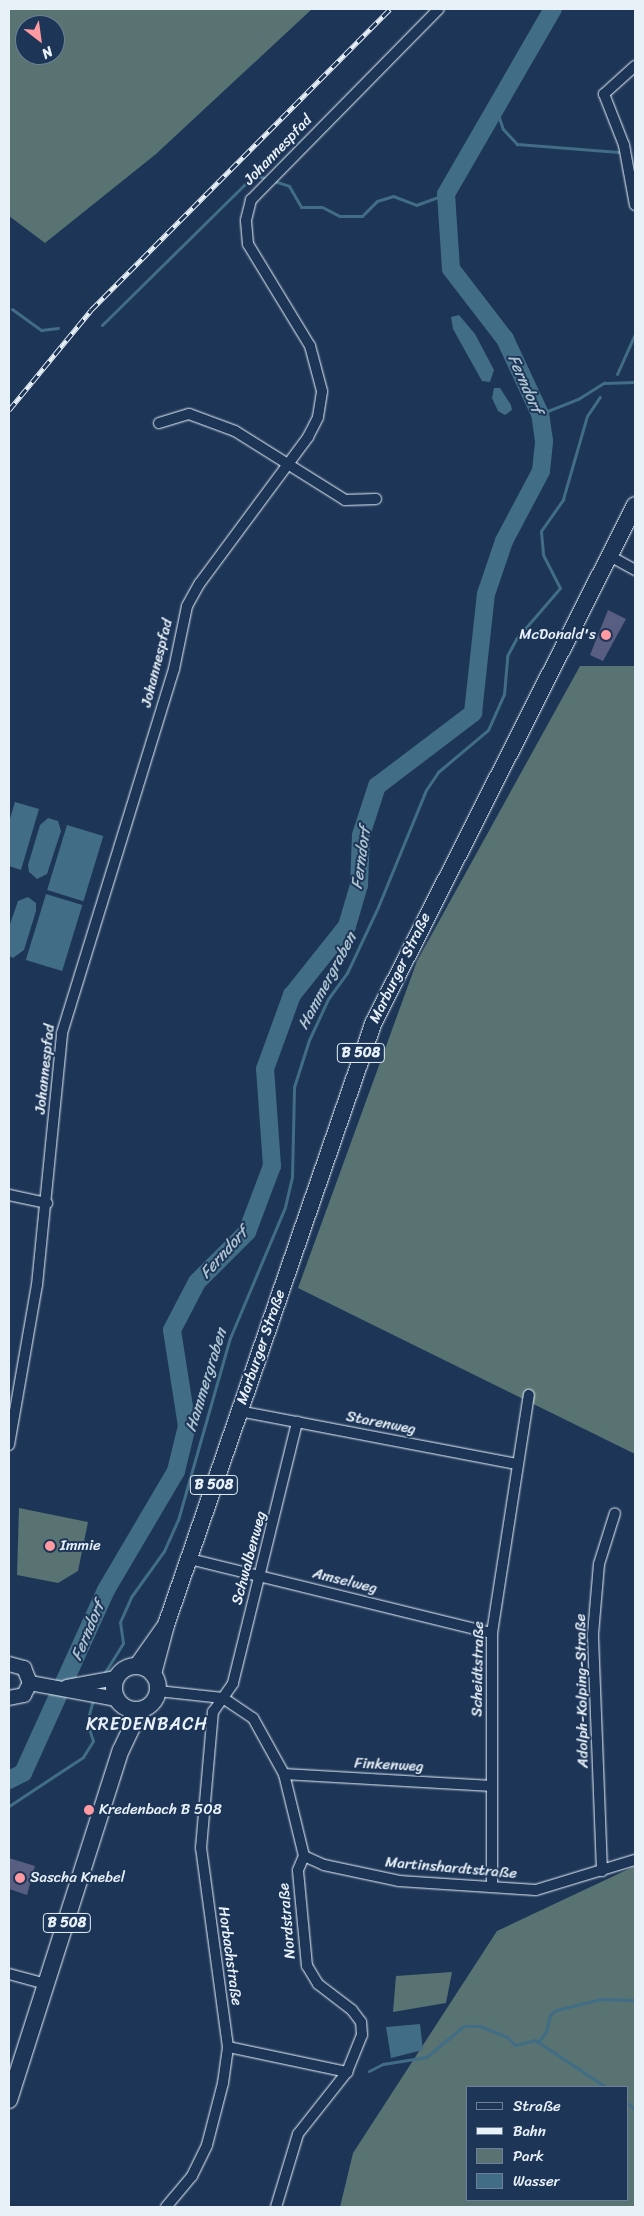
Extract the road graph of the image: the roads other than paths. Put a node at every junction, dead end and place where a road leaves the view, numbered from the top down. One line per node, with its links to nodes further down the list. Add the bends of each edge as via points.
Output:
1 (440, 9): 5 (street, Johannespfad, via 265,182 251,200 246,220 248,244 310,346 319,370 322,391 318,417)
2 (635, 66): 3 (street, via 604,94 624,145)
3 (635, 205)
4 (159, 423): 5 (street, via 188,414 235,431)
5 (288, 466): 6 (street, via 345,500); 11 (street, Johannespfad, via 200,583 187,606 174,669 62,1033)
6 (376, 499)
7 (635, 505): 8 (main road, Marburger Straße / B 508)
8 (608, 555): 9 (street); 13 (main road, Marburger Straße / B 508, via 373,1024)
9 (635, 570)
10 (9, 1195): 11 (street)
11 (47, 1203): 15 (street, Johannespfad)
12 (529, 1395): 16 (street, Scheidtstraße)
13 (239, 1411): 14 (street, Starenweg); 18 (main road, Marburger Straße / B 508)
14 (297, 1422): 16 (street, Starenweg); 19 (street, Schwalbenweg)
15 (9, 1445)
16 (517, 1464): 21 (street, Scheidtstraße)
17 (615, 1513): 38 (street, Adolph-Kolping-Straße, via 599,1564 593,1634)
18 (190, 1559): 19 (street, Amselweg); 20 (main road, Marburger Straße / B 508)
19 (262, 1576): 21 (street, Amselweg); 30 (street, Schwalbenweg, via 254,1587 233,1683)
20 (166, 1625): 23 (main road, Marburger Straße / B 508); 24 (main road, Marburger Straße / B 508)
21 (492, 1633): 35 (street, Scheidtstraße)
22 (9, 1664): 26 (main road, via 24,1668)
23 (137, 1666): 24 (main road); 25 (main road, B 508, via 126,1668)
24 (154, 1674): 28 (main road, B 508)
25 (116, 1678): 27 (main road); 31 (main road, B 508)
26 (30, 1683): 27 (main road); 29 (main road, via 24,1695)
27 (67, 1687): 31 (main road, via 84,1696)
28 (158, 1691): 30 (street); 32 (main road, B 508, via 153,1702)
29 (9, 1698)
30 (223, 1698): 34 (street, via 253,1718); 42 (street, Horbachstraße, via 214,1712 201,1848)
31 (120, 1703): 32 (main road); 33 (main road, B 508)
32 (140, 1710): 33 (main road, B 508)
33 (121, 1750): 41 (main road, B 508)
34 (284, 1774): 35 (street, Finkenweg); 36 (street)
35 (492, 1786): 39 (street, Scheidtstraße)
36 (304, 1856): 39 (street, Martinshardtstraße, via 324,1865 399,1881); 43 (street, Nordstraße, via 298,1870 307,1966 318,1984 342,2000 360,2022 360,2048)
37 (635, 1860): 38 (street, Martinshardtstraße)
38 (602, 1870): 39 (street, Martinshardtstraße, via 536,1890)
39 (492, 1887)
40 (9, 1974): 41 (street)
41 (46, 1984): 44 (main road, B 508)
42 (228, 2047): 43 (street); 45 (street, Horbachstraße, via 207,2145 192,2176)
43 (347, 2072): 46 (street, Nordstraße, via 298,2134)
44 (9, 2100)
45 (166, 2207)
46 (276, 2207)

